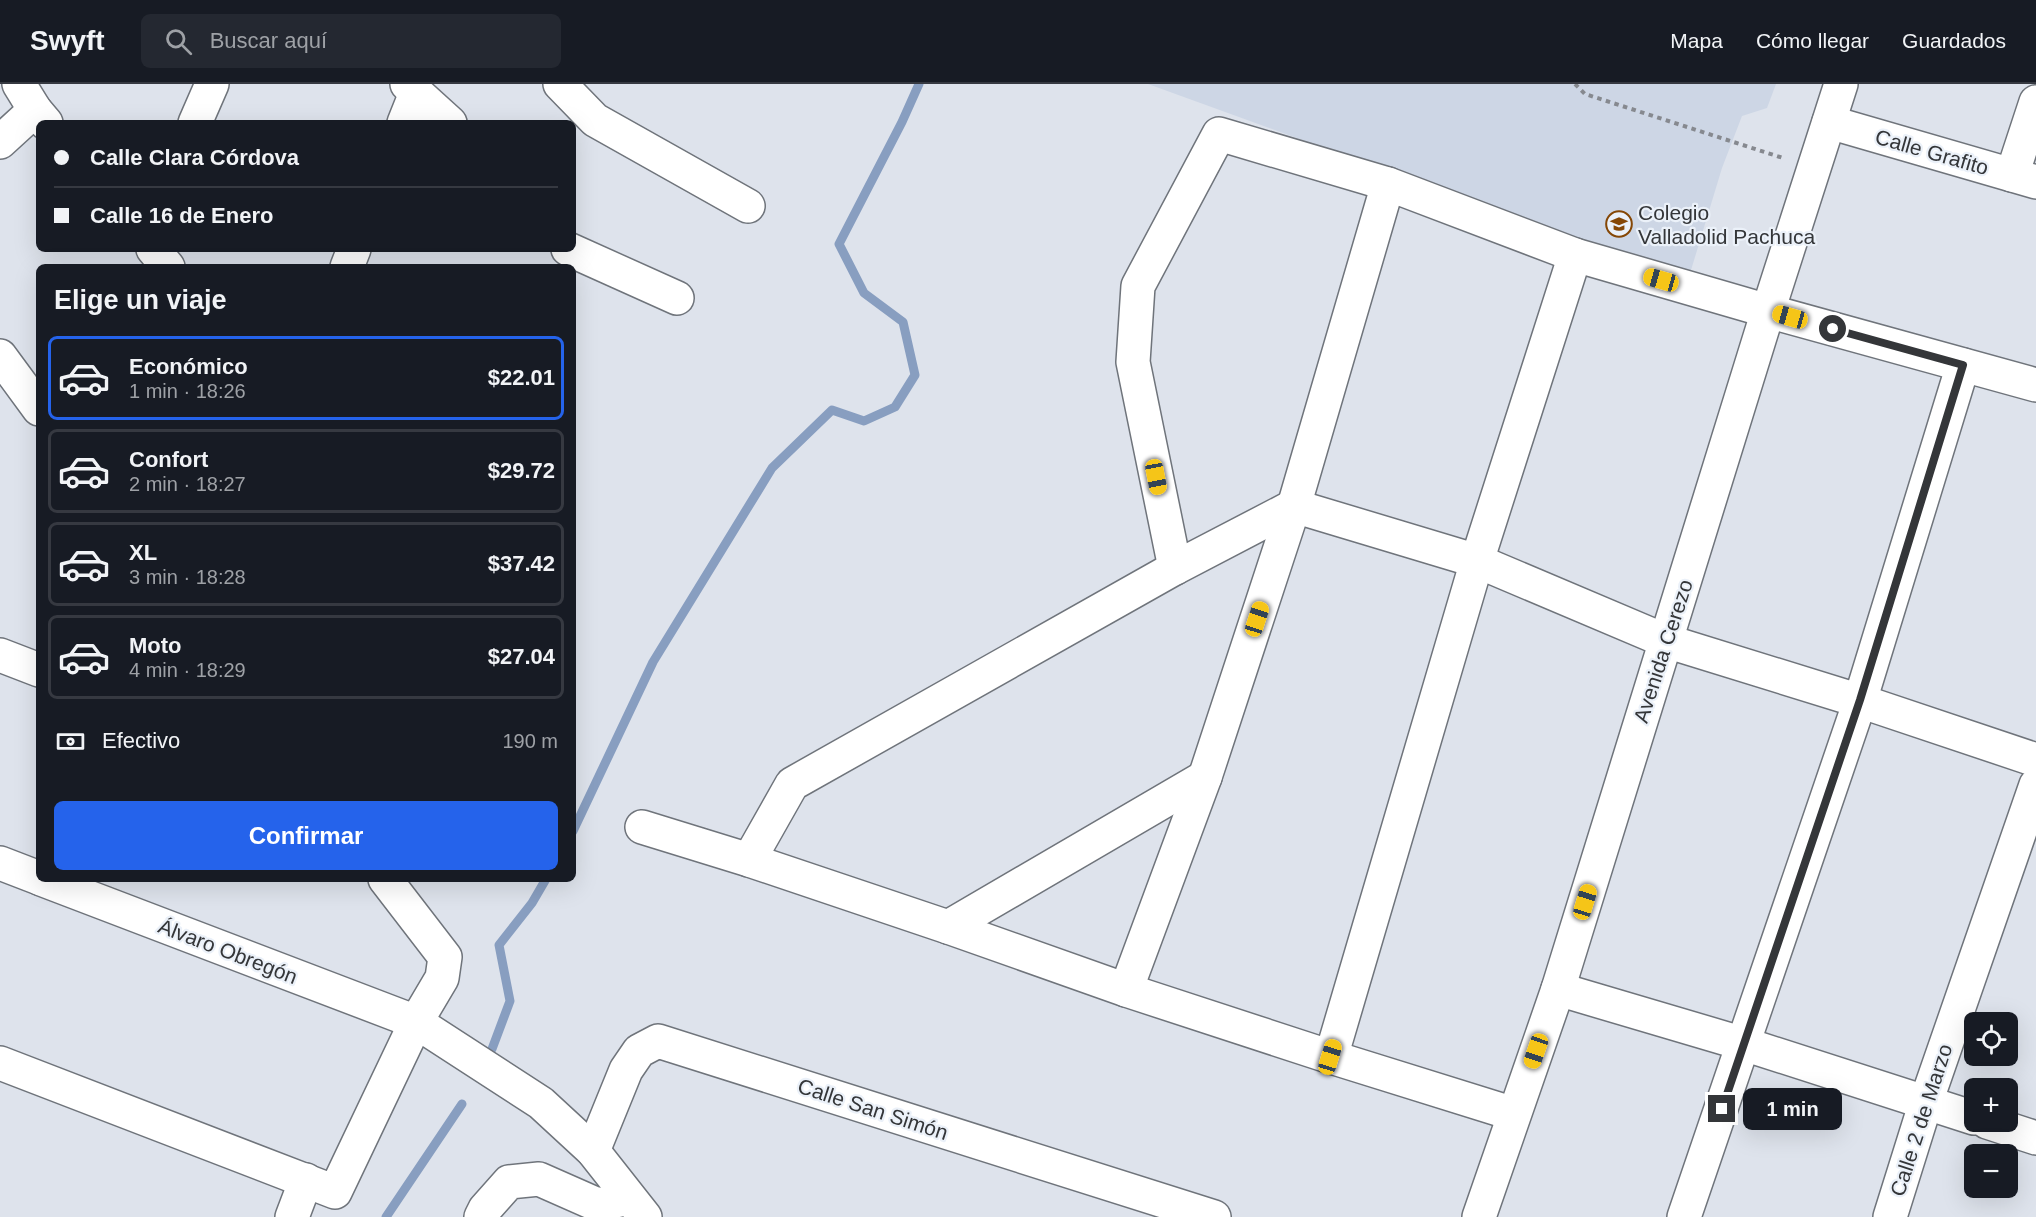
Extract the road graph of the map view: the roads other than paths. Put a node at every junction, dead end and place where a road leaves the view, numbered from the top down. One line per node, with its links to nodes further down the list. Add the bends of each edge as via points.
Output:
1 (212, 84): 7 (street)
2 (560, 84): 14 (street, via 596,120)
3 (1841, 84): 10 (street, Avenida Cerezo)
4 (412, 88): 8 (street); 9 (street)
5 (2036, 102): 12 (street)
6 (33, 106): 11 (street)
7 (196, 120)
8 (405, 120)
9 (447, 120)
10 (1828, 122): 12 (street, Calle Grafito); 20 (street, Avenida Cerezo)
11 (0, 142)
12 (2024, 179)
13 (1388, 184): 17 (street); 25 (street); 27 (street, via 1220,134 1138,286 1133,362)
14 (748, 206)
15 (156, 252): 18 (street)
16 (575, 252): 19 (street)
17 (1575, 255): 20 (street); 26 (street)
18 (166, 264)
19 (677, 298)
20 (1768, 311): 22 (street); 28 (street, Avenida Cerezo)
21 (0, 356): 24 (street)
22 (1963, 365): 23 (street); 31 (street)
23 (2036, 385)
24 (36, 405)
25 (1294, 506): 26 (street); 27 (street); 33 (street)
26 (1477, 561): 28 (street); 46 (street)
27 (1174, 568): 36 (street, via 792,784)
28 (1666, 641): 31 (street); 42 (street, Avenida Cerezo)
29 (0, 654): 30 (street)
30 (36, 669)
31 (1860, 700): 32 (street); 45 (street)
32 (2036, 760)
33 (1205, 777): 41 (street); 43 (street)
34 (2036, 785): 48 (street, Calle 2 de Marzo)
35 (642, 827): 36 (street)
36 (749, 860): 41 (street)
37 (0, 863): 38 (street, Álvaro Obregón)
38 (36, 877)
39 (48, 882): 44 (street, Álvaro Obregón)
40 (387, 882): 44 (street, via 445,957 442,978)
41 (948, 927): 43 (street)
42 (1558, 988): 45 (street); 49 (street, Avenida Cerezo)
43 (1126, 990): 46 (street)
44 (416, 1022): 53 (street, Álvaro Obregón, via 541,1103); 54 (street)
45 (1744, 1044): 48 (street); 60 (street)
46 (1330, 1057): 49 (street)
47 (0, 1063): 54 (street)
48 (1926, 1102): 50 (street); 61 (street, Calle 2 de Marzo)
49 (1514, 1114): 59 (street, Avenida Cerezo)
50 (1964, 1115)
51 (2018, 1132): 52 (street)
52 (2036, 1138)
53 (593, 1151): 55 (street, Álvaro Obregón); 58 (street, Calle San Simón, via 626,1070 639,1051 658,1041)
54 (320, 1186): 56 (street)
55 (637, 1207): 57 (street, via 598,1205 539,1179 509,1182)
56 (292, 1217)
57 (481, 1217)
58 (1214, 1217)
59 (1479, 1217)
60 (1684, 1217)
61 (1890, 1217)

